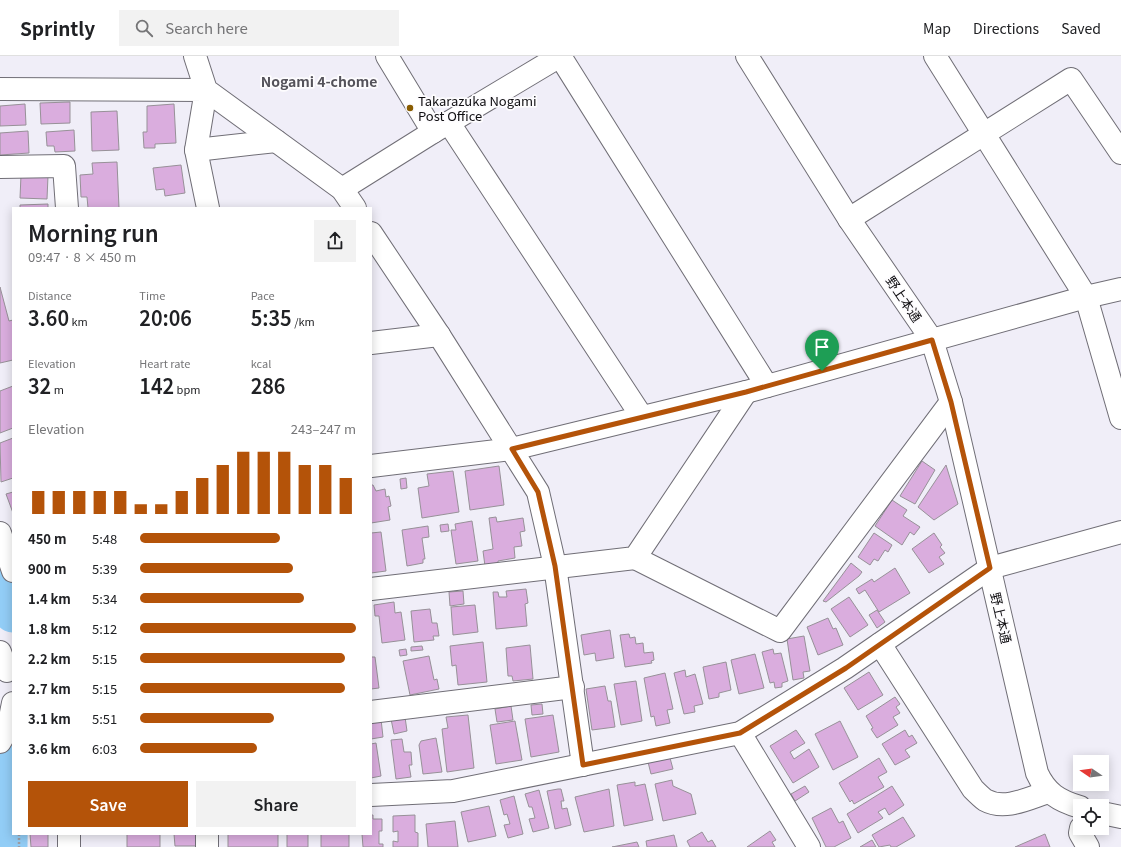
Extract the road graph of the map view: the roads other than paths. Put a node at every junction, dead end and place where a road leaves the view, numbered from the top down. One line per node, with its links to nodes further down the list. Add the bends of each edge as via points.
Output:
1 (195, 56): 7 (street)
2 (387, 56): 8 (street)
3 (560, 56): 8 (street); 25 (street)
4 (747, 56): 18 (street, 野上本通)
5 (934, 56): 9 (street)
6 (0, 89): 7 (street)
7 (206, 90): 10 (street); 11 (street)
8 (441, 127): 14 (street); 28 (street)
9 (984, 134): 12 (street, via 1071,79); 18 (street); 21 (street)
10 (276, 141): 11 (street); 14 (street)
11 (196, 150): 16 (street)
12 (1121, 153)
13 (0, 167): 15 (street, via 64,166)
14 (342, 189): 17 (street)
15 (67, 207)
16 (208, 207)
17 (353, 207)
18 (850, 219): 23 (street, 野上本通)
19 (372, 234): 22 (street)
20 (1121, 289): 21 (street)
21 (1086, 297): 23 (street); 29 (street)
22 (439, 335): 24 (street); 30 (street)
23 (932, 340): 25 (street); 27 (street, 野上本通)
24 (372, 343)
25 (767, 386): 26 (street)
26 (746, 392): 28 (street); 34 (street)
27 (951, 402): 34 (street, via 780,631); 37 (street, 野上本通)
28 (642, 417): 30 (street)
29 (1121, 418)
30 (512, 449): 31 (street); 35 (street, via 538,492)
31 (372, 466)
32 (1121, 532): 37 (street)
33 (0, 533): 36 (street)
34 (635, 558): 35 (street)
35 (555, 566): 38 (street); 40 (street)
36 (12, 568)
37 (990, 568): 39 (street); 46 (street, 野上本通, via 1037,773)
38 (372, 589)
39 (880, 644): 43 (street, via 846,668); 46 (street, via 974,789 985,800 1013,804)
40 (573, 687): 42 (street); 45 (street)
41 (12, 709): 44 (street, via 8,728)
42 (372, 712)
43 (740, 733): 45 (street); 56 (street)
44 (0, 742)
45 (583, 765): 47 (street, via 453,791)
46 (1048, 792): 48 (street, 野上本通)
47 (372, 795)
48 (1073, 805)
49 (1109, 814): 50 (street)
50 (1121, 816)
51 (69, 835): 54 (street)
52 (207, 835): 55 (street)
53 (1081, 835): 57 (street)
54 (69, 847)
55 (207, 847)
56 (809, 847)
57 (1088, 847)

